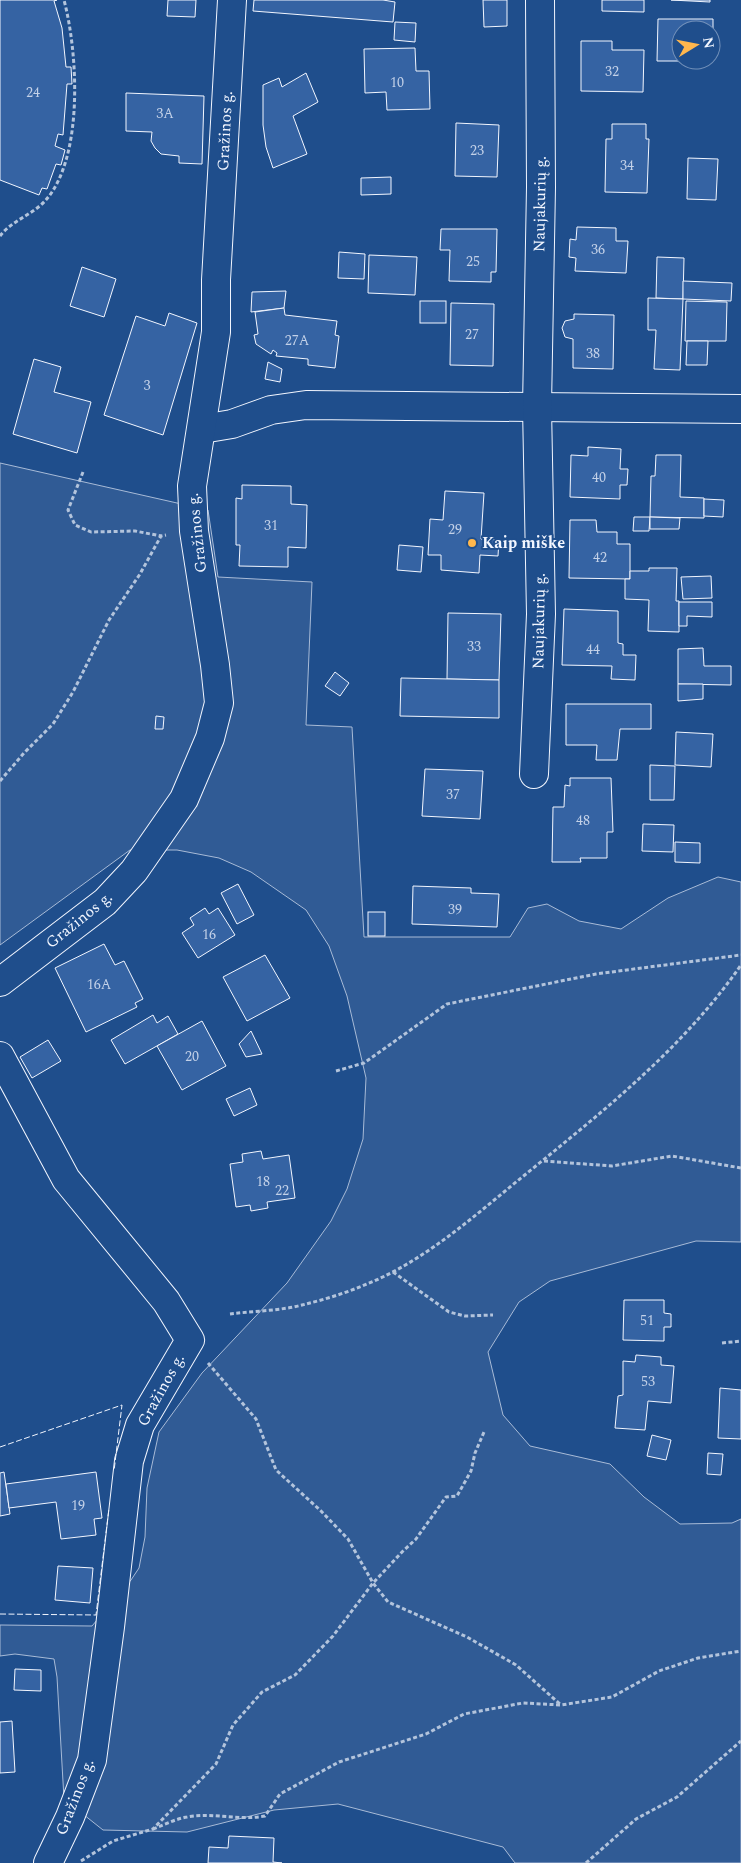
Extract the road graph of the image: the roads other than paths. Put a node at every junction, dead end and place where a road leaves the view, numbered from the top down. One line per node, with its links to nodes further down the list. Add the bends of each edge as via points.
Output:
1 (232, 0): 5 (street, Gražinos g., via 216,280 216,332)
2 (540, 0): 3 (street, Naujakurių g.)
3 (537, 407): 4 (street); 5 (street, via 306,405 271,410 232,424); 6 (street, Naujakurių g., via 541,614)
4 (741, 409)
5 (202, 429): 7 (street, Gražinos g., via 192,486 194,531 216,665 218,703 210,738 184,799 134,871 105,902)
6 (534, 774)
7 (0, 982)
8 (0, 1056): 9 (street, Gražinos g., via 66,1179 166,1301 190,1340 140,1425 129,1461 92,1760)
9 (48, 1863)

